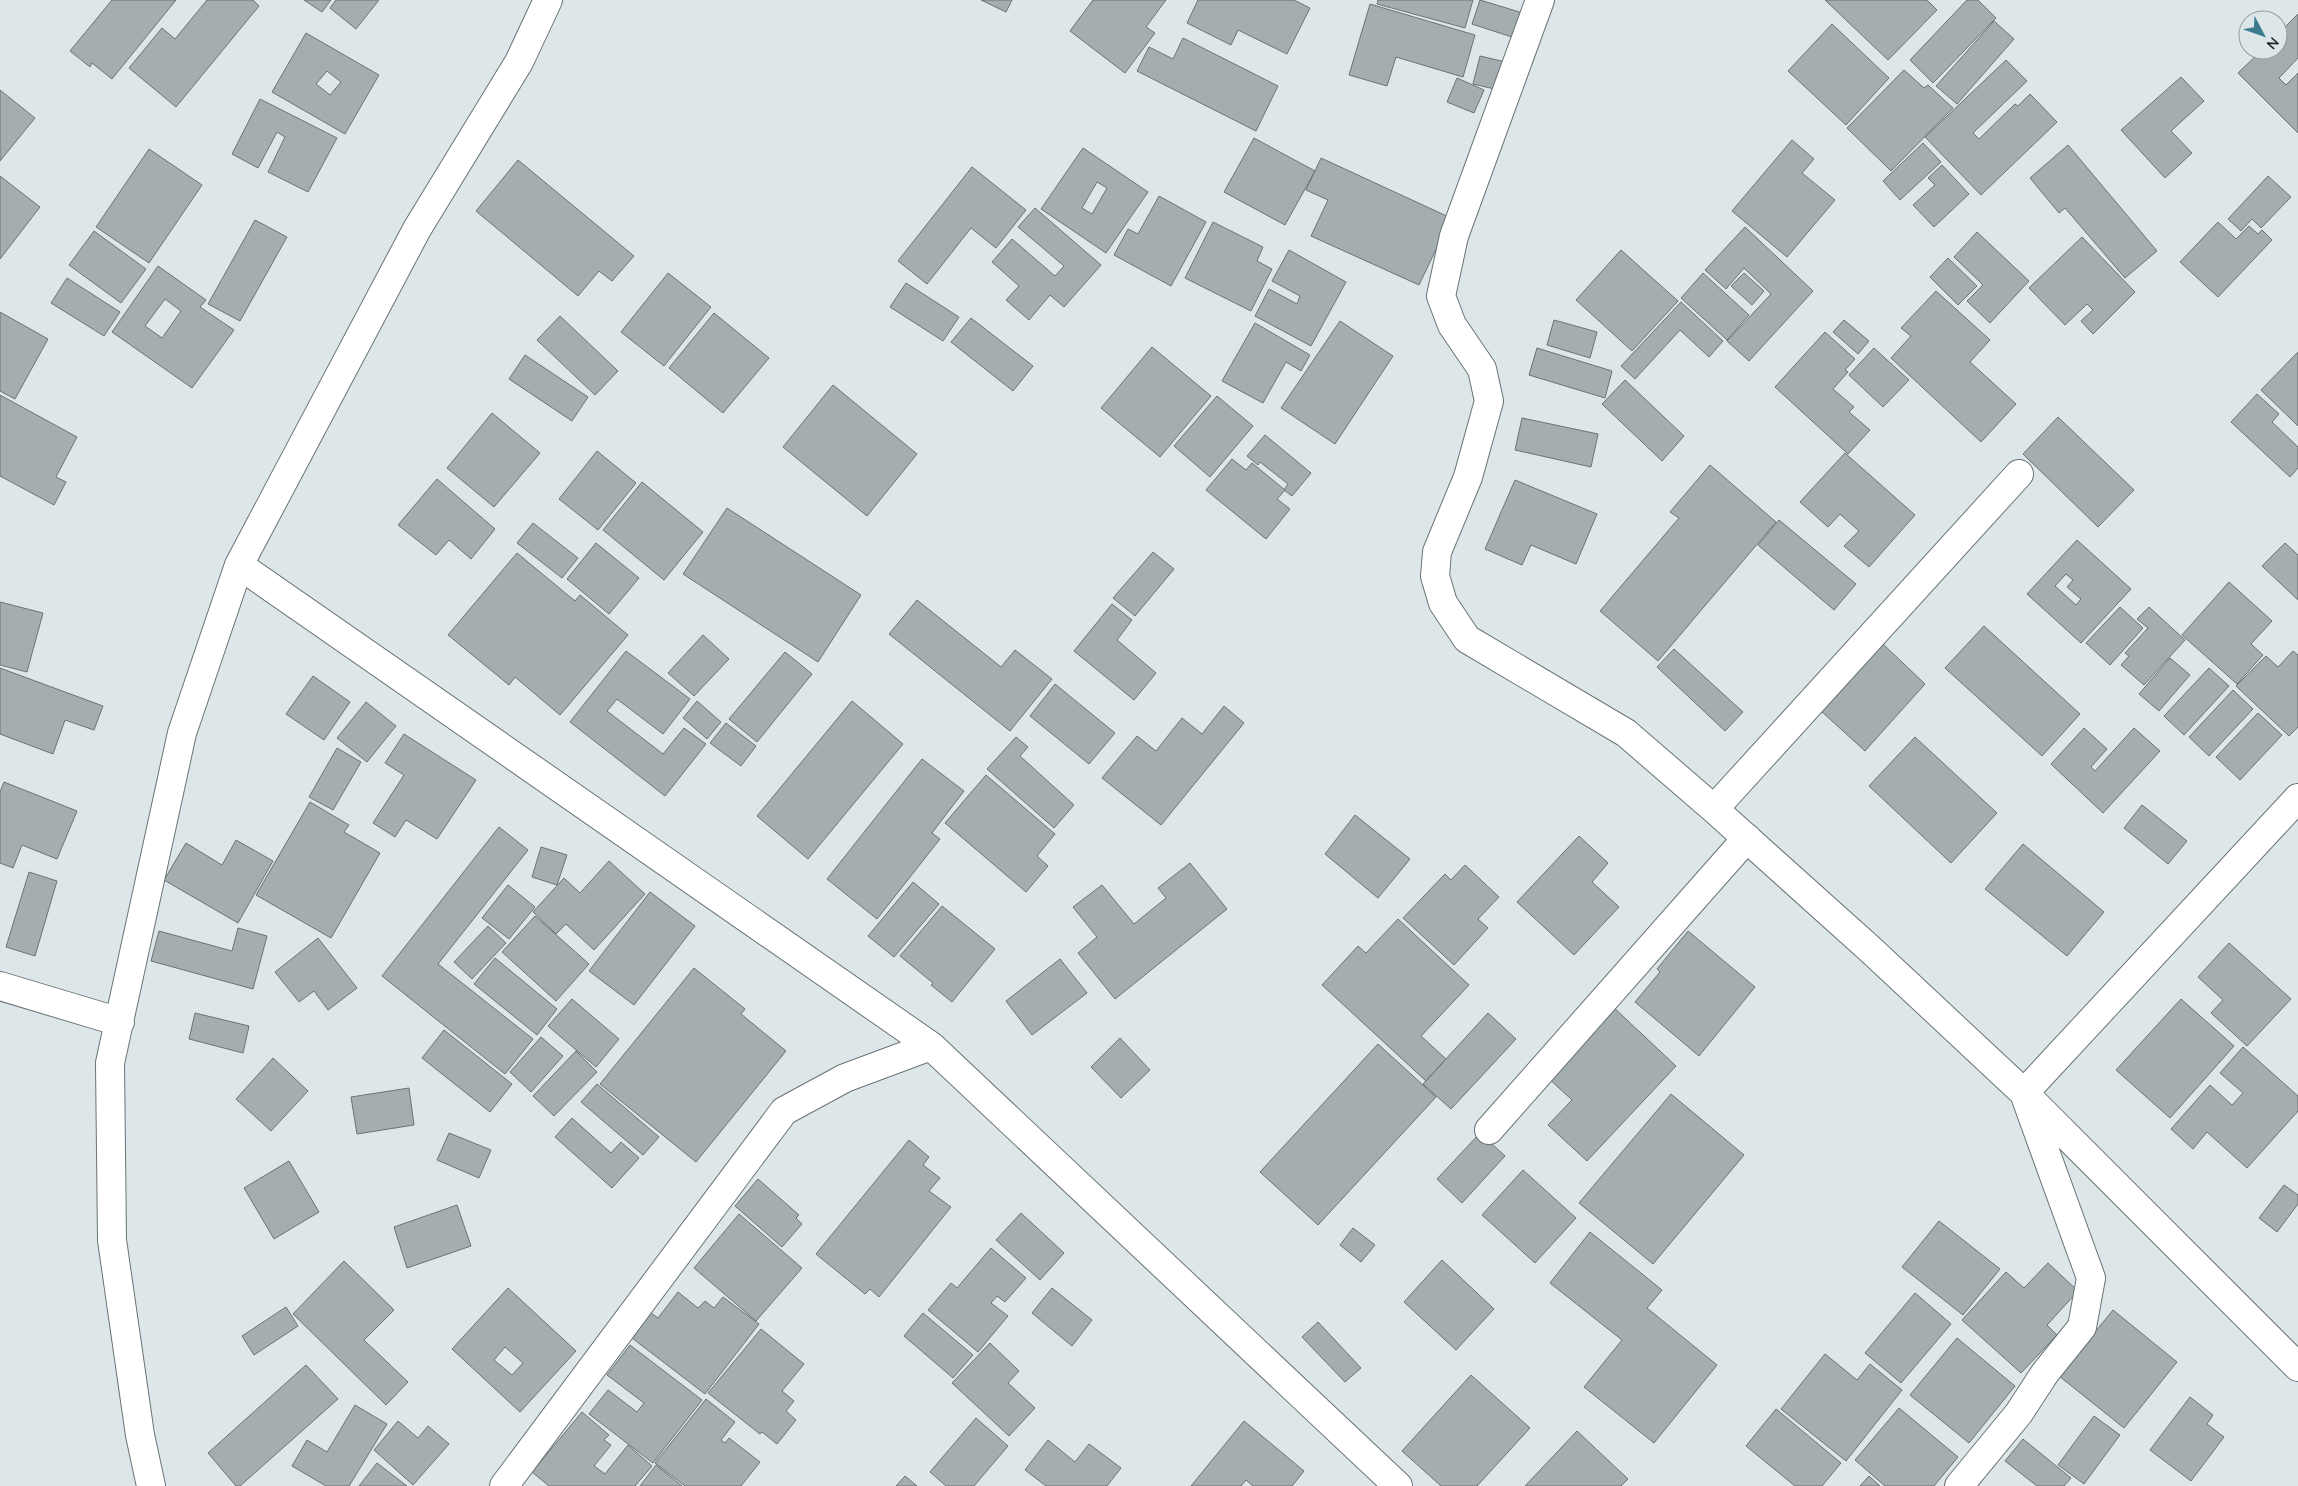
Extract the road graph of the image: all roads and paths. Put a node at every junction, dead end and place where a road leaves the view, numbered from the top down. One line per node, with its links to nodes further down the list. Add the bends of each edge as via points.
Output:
1 (548, 0): 4 (street, via 519,62 417,229)
2 (1540, 0): 6 (street, via 1454,236 1441,296 1452,325 1482,369 1489,401 1468,477 1437,552 1435,576 1443,603 1468,638 1626,733)
3 (2019, 474): 6 (street)
4 (239, 565): 9 (street, via 182,733); 10 (street)
5 (2298, 798): 11 (street)
6 (1714, 809): 7 (street)
7 (1746, 838): 11 (street, via 1879,957); 12 (street)
8 (0, 986): 9 (street)
9 (120, 1022): 14 (street, via 110,1063 112,1240 140,1435)
10 (931, 1046): 15 (street, via 846,1078 784,1111); 16 (street)
11 (2024, 1094): 13 (street); 17 (street, via 2091,1278 2082,1327 2045,1373 2019,1413)
12 (1488, 1130)
13 (2298, 1367)
14 (151, 1486)
15 (504, 1486)
16 (1398, 1486)
17 (1958, 1486)

